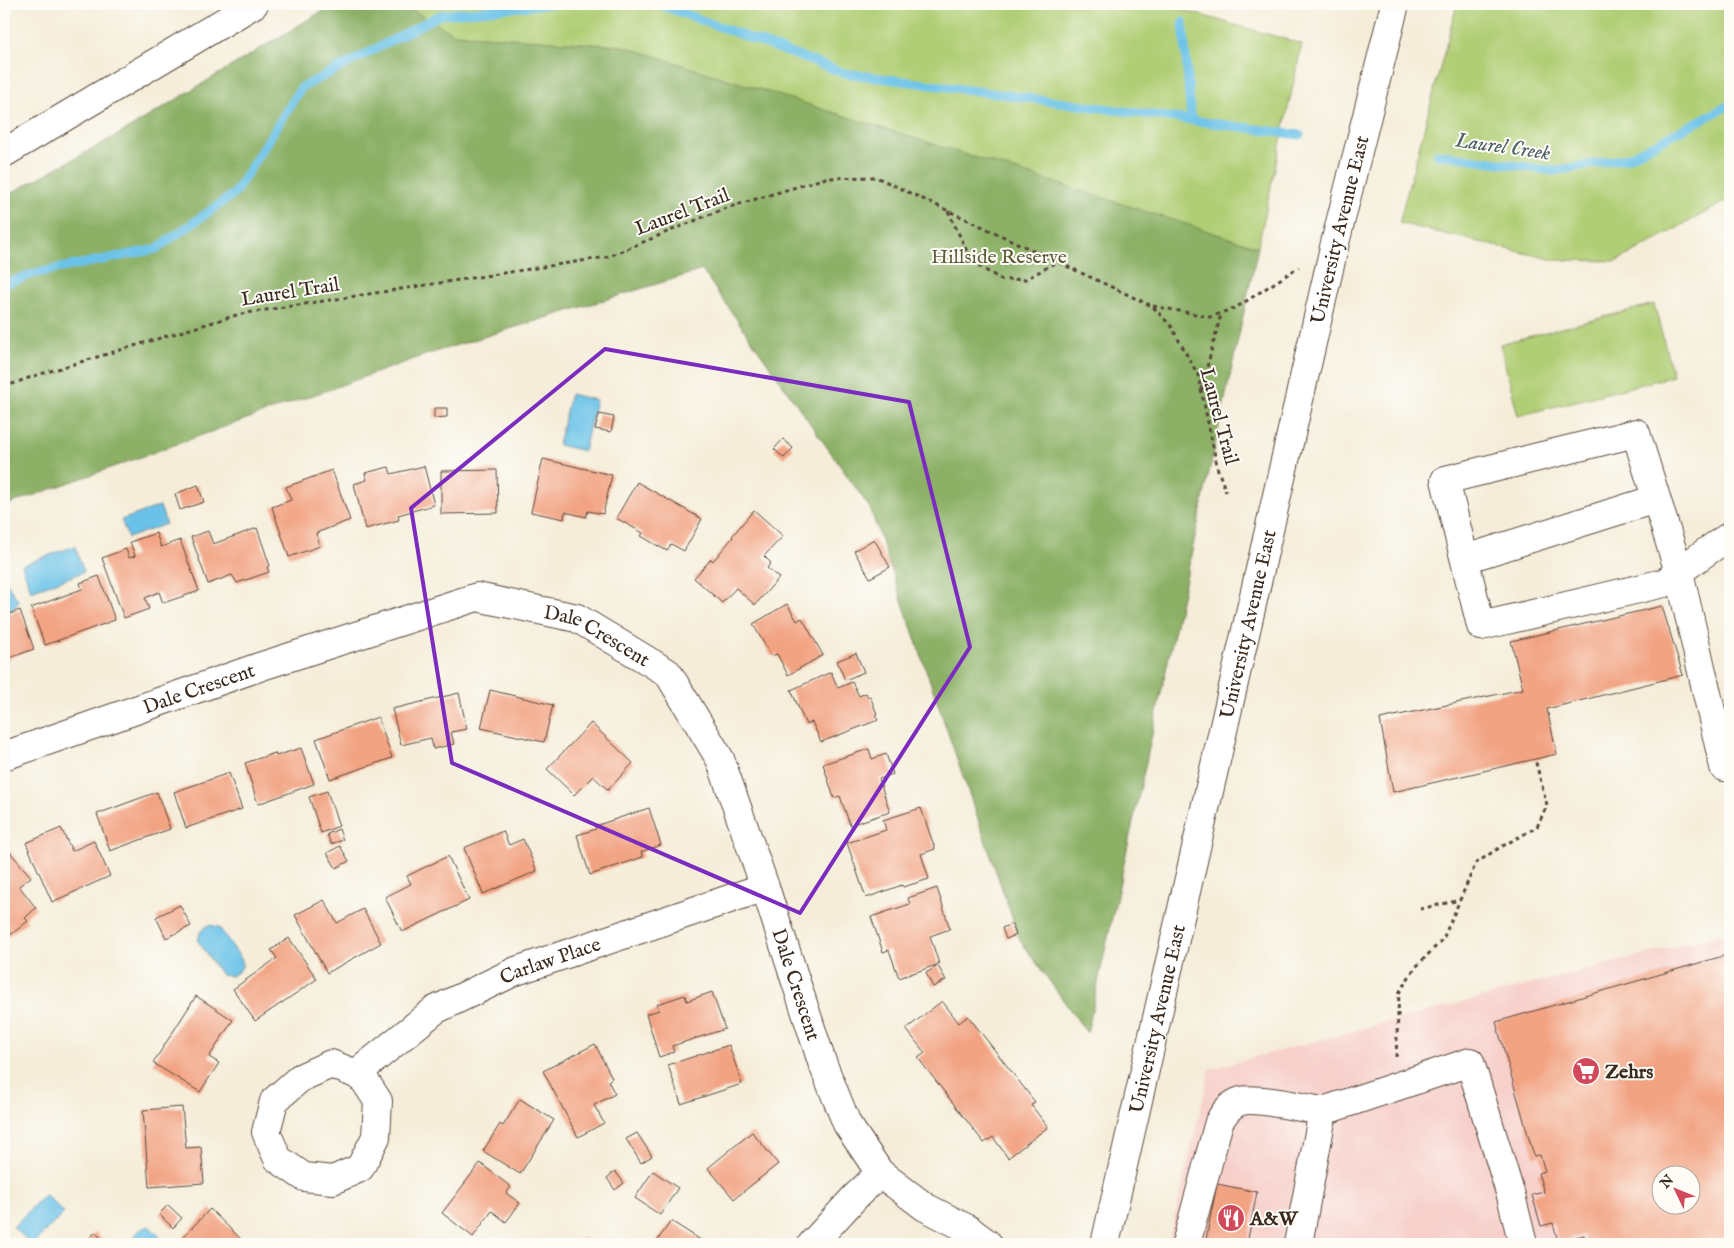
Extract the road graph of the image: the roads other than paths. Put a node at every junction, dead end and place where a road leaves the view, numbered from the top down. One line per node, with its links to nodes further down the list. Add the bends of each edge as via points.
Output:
1 (254, 4): 3 (street)
2 (1390, 5): 16 (street, University Avenue East)
3 (4, 153)
4 (1656, 499): 6 (street); 6 (street, via 1636,433 1445,480); 7 (street)
5 (1730, 536): 7 (street)
6 (1465, 558): 7 (street, via 1482,626 1664,583)
7 (1679, 572): 9 (street)
8 (4, 756): 10 (street, Dale Crescent, via 262,666 477,597 577,618 668,673 720,758)
9 (1724, 767)
10 (765, 887): 11 (street, Carlaw Place, via 516,971 435,1010); 13 (street, Dale Crescent, via 822,1062 847,1124)
11 (356, 1074): 11 (street, via 331,1064 300,1078 274,1101 266,1132 278,1159 304,1177 333,1180 360,1168 376,1137 378,1101 365,1081)
12 (1323, 1111): 17 (street, via 1254,1101 1240,1101 1227,1109 1218,1122); 18 (street); 19 (street, via 1470,1062)
13 (880, 1173): 14 (street); 15 (street, Dale Crescent, via 925,1207 968,1228)
14 (812, 1244)
15 (988, 1244)
16 (1105, 1244)
17 (1186, 1244)
18 (1298, 1244)
19 (1523, 1244)

